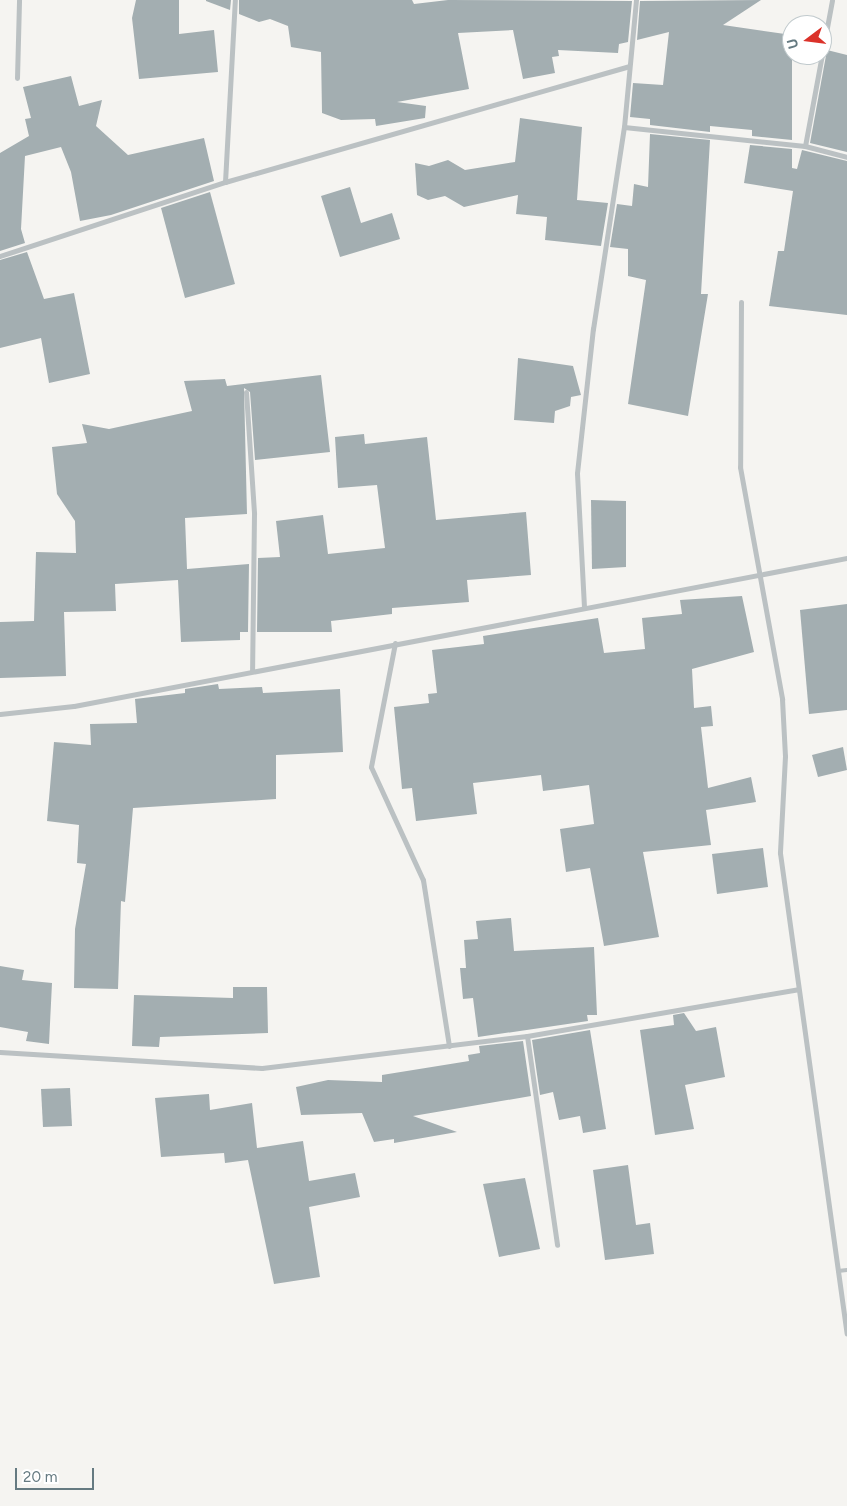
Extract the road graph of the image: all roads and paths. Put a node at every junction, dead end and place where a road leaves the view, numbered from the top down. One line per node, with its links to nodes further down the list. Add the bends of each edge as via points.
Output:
1 (19, 0): 6 (street)
2 (235, 0): 10 (street)
3 (636, 0): 5 (street)
4 (832, 0): 8 (street)
5 (629, 66): 7 (street); 10 (street)
6 (17, 78)
7 (624, 127): 8 (street); 16 (street, via 577,473)
8 (805, 146): 9 (street)
9 (847, 157)
10 (225, 182): 11 (street)
11 (0, 256)
12 (741, 302): 15 (street, via 740,467)
13 (246, 392): 18 (street, via 254,514)
14 (847, 558): 15 (street)
15 (758, 574): 16 (street); 20 (street, via 782,699 785,756 778,834)
16 (584, 607): 17 (street)
17 (394, 644): 18 (street); 22 (street, via 371,768 423,880)
18 (252, 671): 19 (street, via 74,706)
19 (0, 714)
20 (798, 989): 21 (street); 26 (street)
21 (527, 1036): 22 (street); 24 (street)
22 (449, 1046): 23 (street, via 262,1068)
23 (0, 1052)
24 (557, 1245)
25 (847, 1270): 26 (lane)
26 (838, 1271): 27 (street)
27 (847, 1333)

